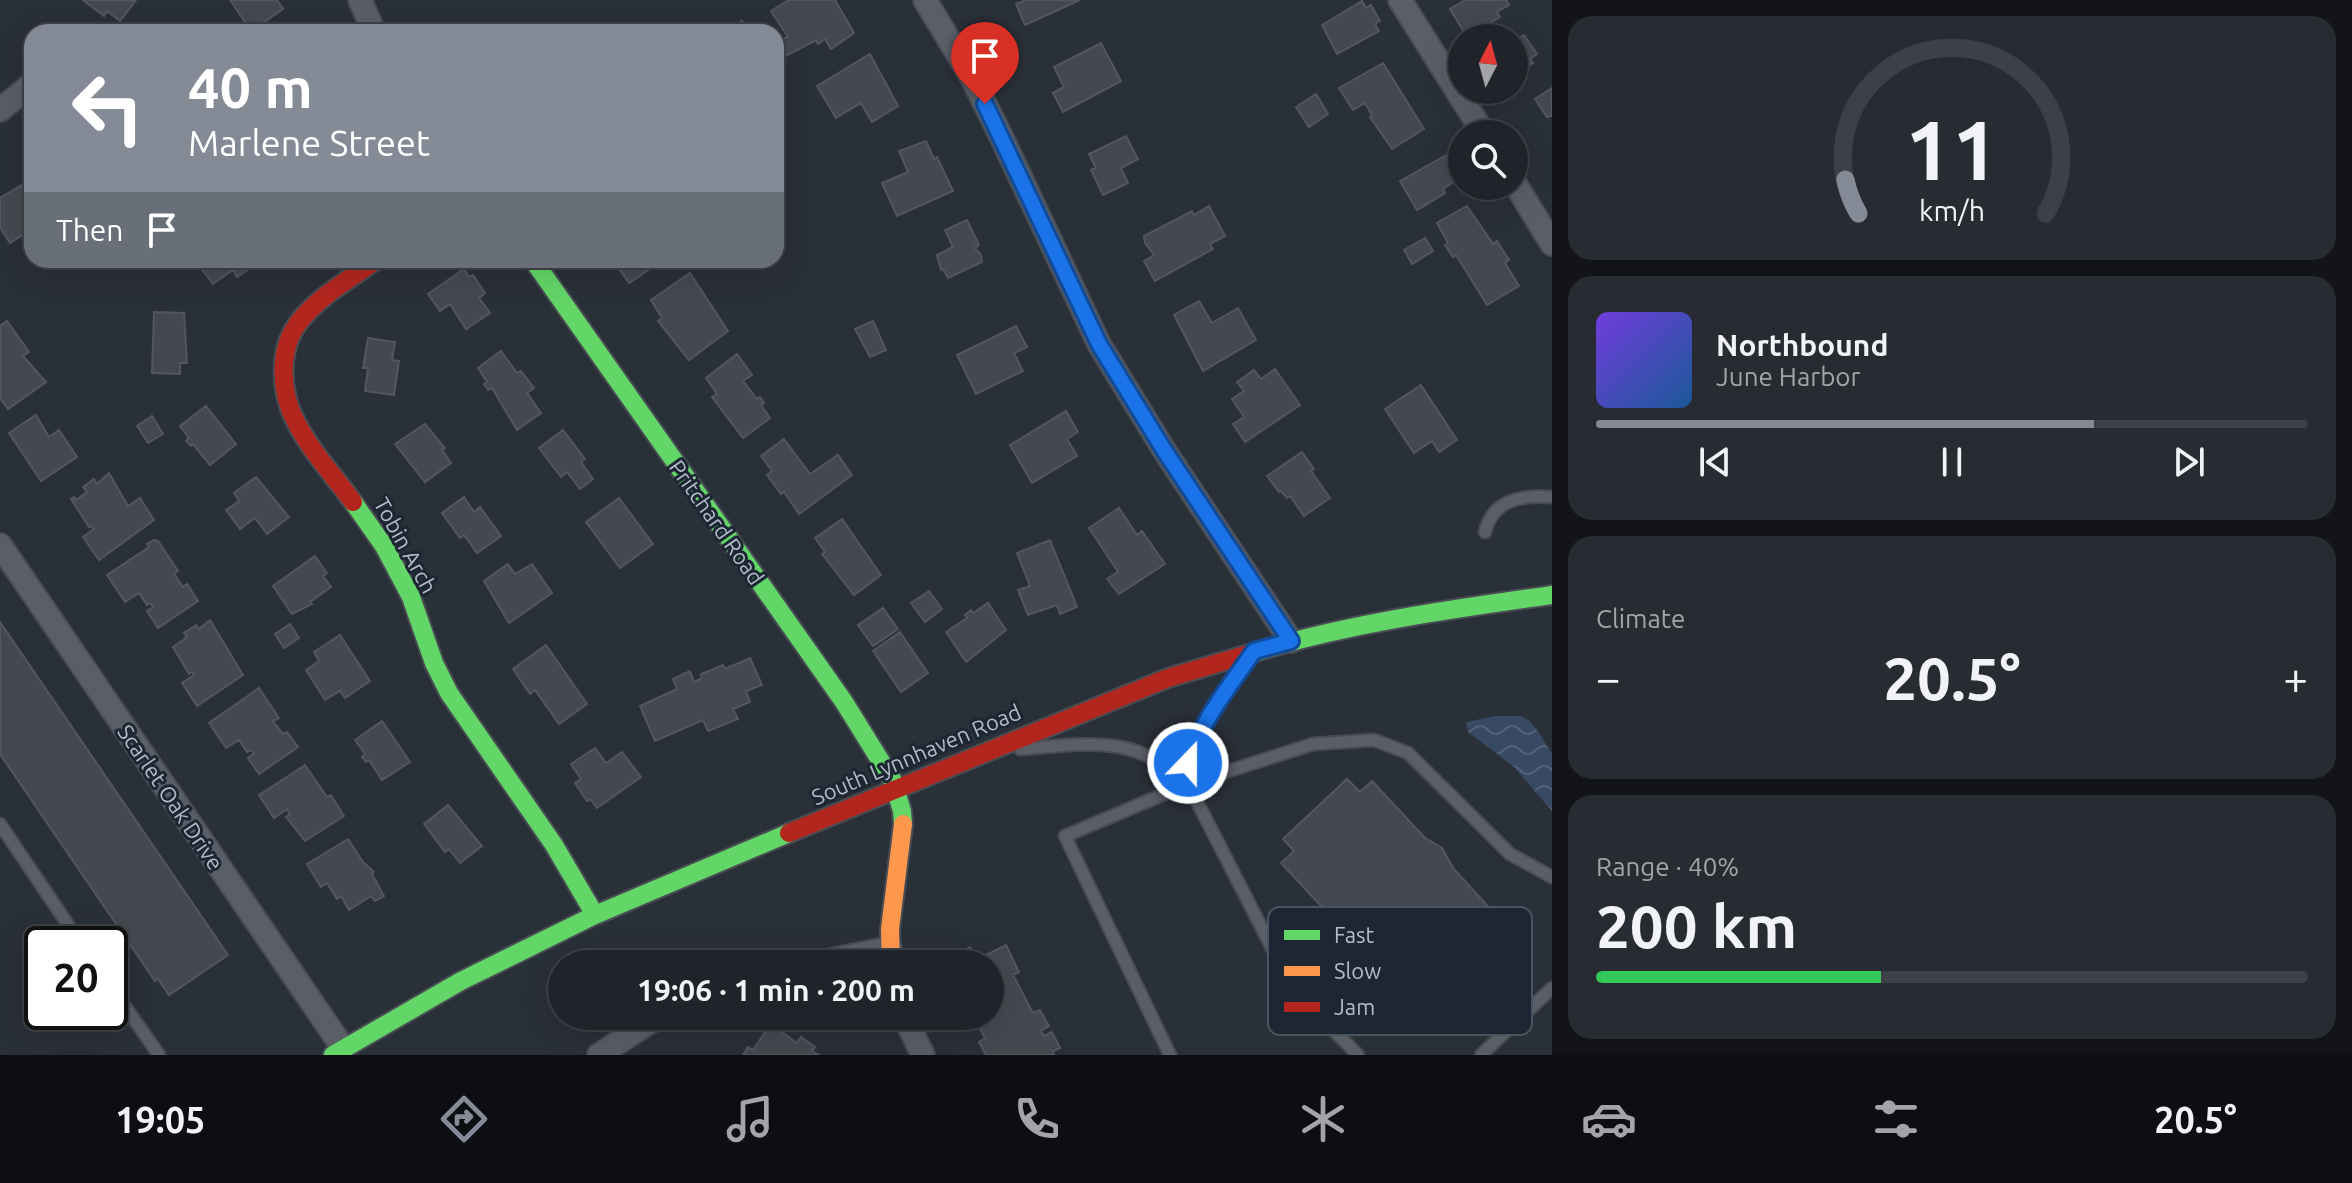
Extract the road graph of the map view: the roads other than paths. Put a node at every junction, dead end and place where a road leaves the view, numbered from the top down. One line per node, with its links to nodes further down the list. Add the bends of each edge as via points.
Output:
1 (360, 0): 4 (street)
2 (925, 0): 16 (street, via 971,76 1099,344)
3 (1400, 0): 7 (street)
4 (370, 24)
5 (24, 90): 6 (street)
6 (0, 110)
7 (1475, 120)
8 (1525, 200): 9 (street)
9 (1552, 244)
10 (365, 268): 23 (street, Tobin Arch, via 306,310 293,329 282,373 287,400 295,421 384,546 411,597 449,693 554,845)
11 (539, 268): 20 (street, Pritchard Road, via 844,702)
12 (1552, 497): 13 (lane, via 1528,496 1501,505 1488,516)
13 (1485, 532)
14 (0, 545): 34 (street, Scarlet Oak Drive)
15 (1552, 595): 16 (street, South Lynnhaven Road)
16 (1291, 641): 17 (street, South Lynnhaven Road)
17 (1254, 651): 18 (street, South Lynnhaven Road, via 1168,678); 19 (lane, via 1195,739)
18 (986, 752): 19 (lane, via 1124,746 1168,764); 20 (street, South Lynnhaven Road)
19 (1188, 784): 22 (lane, via 1313,744 1374,740 1408,753 1510,854); 25 (lane); 38 (lane, via 1065,836)
20 (896, 788): 23 (street, South Lynnhaven Road); 26 (street, via 903,831)
21 (0, 824): 24 (lane)
22 (1552, 877)
23 (595, 915): 34 (street, South Lynnhaven Road, via 461,981)
24 (69, 926)
25 (1268, 940)
26 (890, 950)
27 (1552, 988): 28 (lane)
28 (1532, 1007)
29 (128, 1011): 35 (lane)
30 (637, 1030): 36 (street)
31 (911, 1030): 37 (street)
32 (1338, 1035): 39 (lane)
33 (1502, 1035): 40 (lane)
34 (338, 1051)
35 (159, 1055)
36 (599, 1055)
37 (923, 1055)
38 (1170, 1055)
39 (1358, 1055)
40 (1481, 1055)

